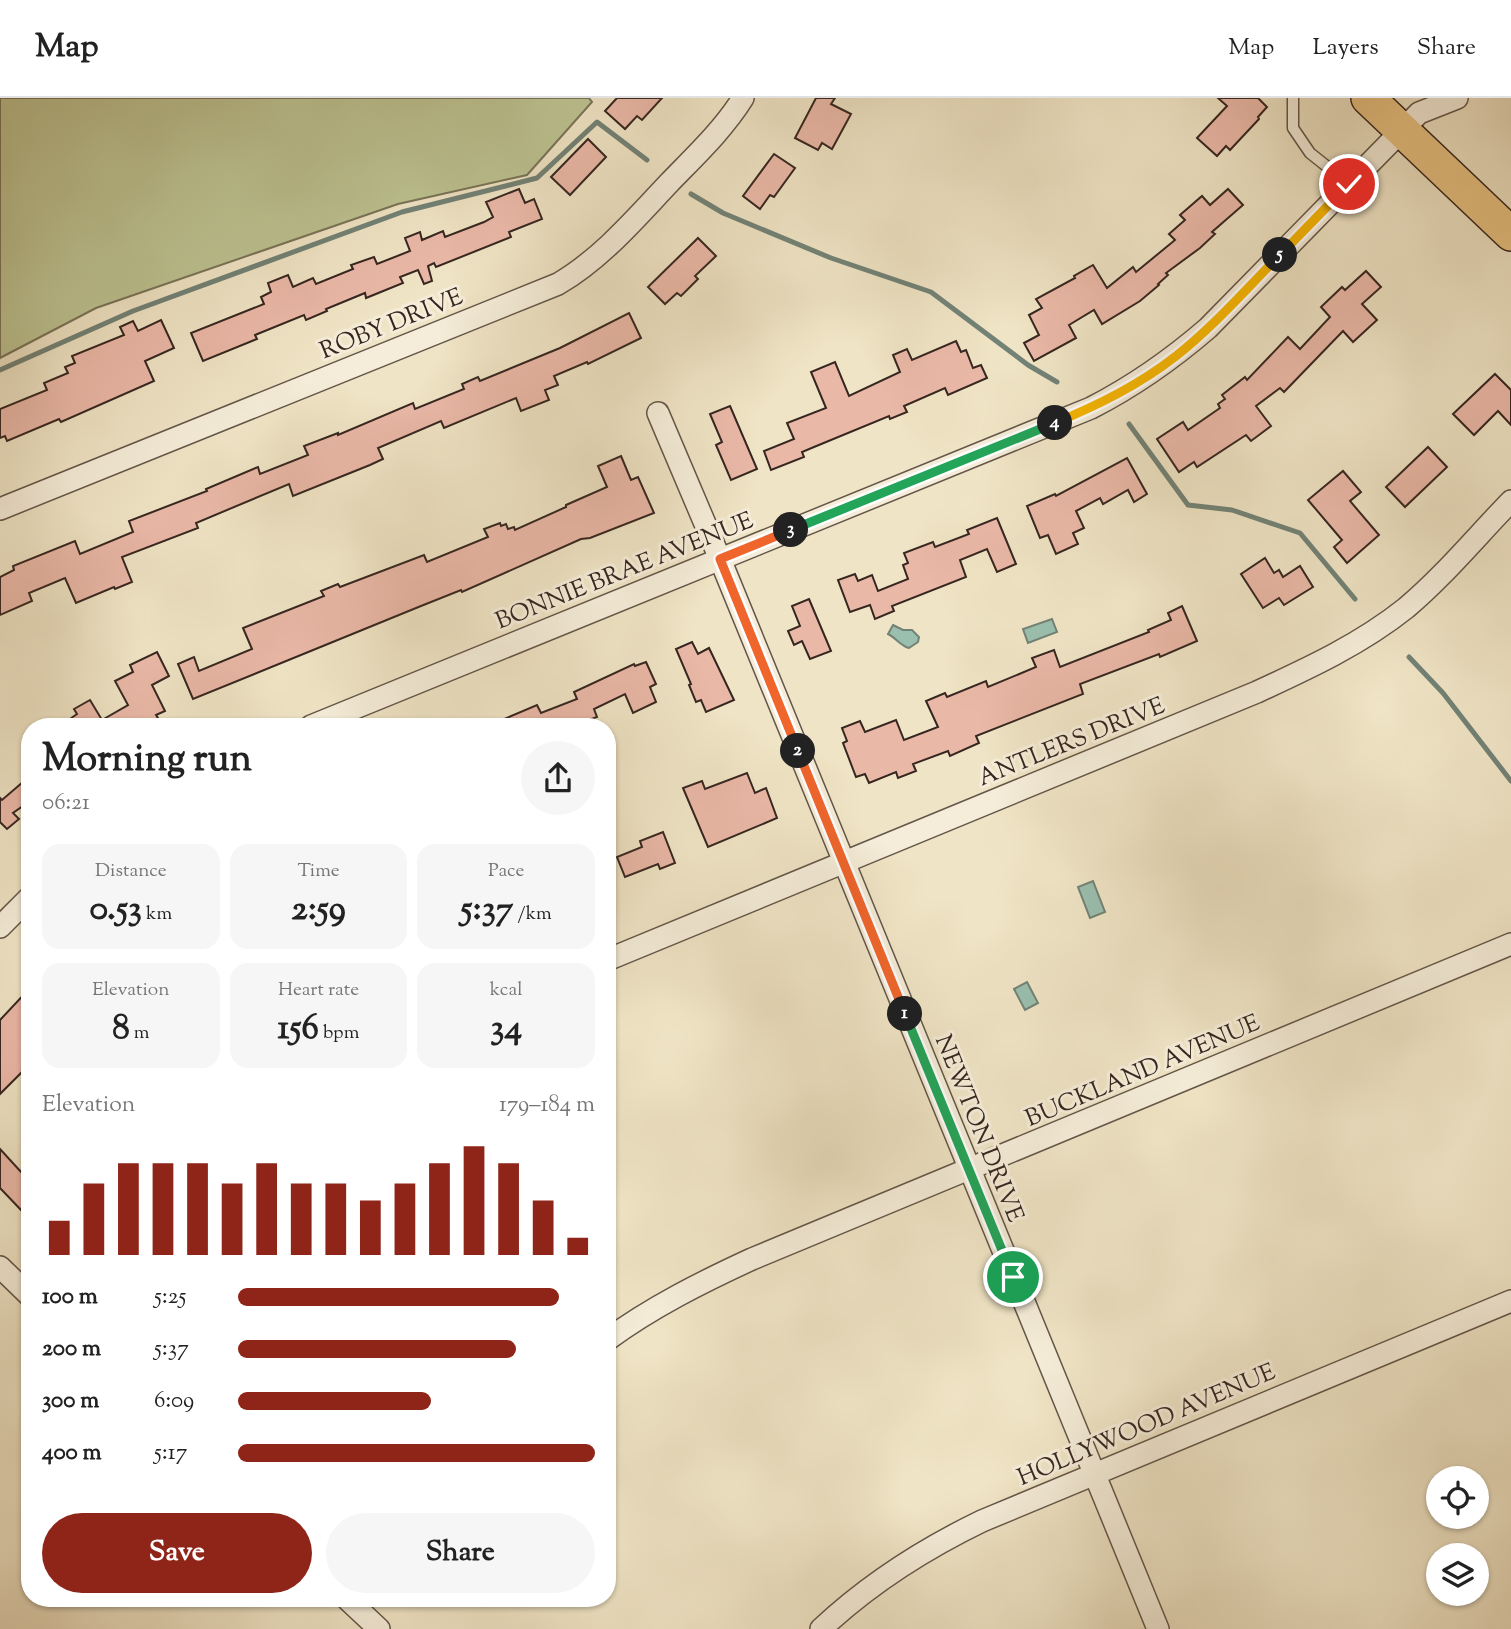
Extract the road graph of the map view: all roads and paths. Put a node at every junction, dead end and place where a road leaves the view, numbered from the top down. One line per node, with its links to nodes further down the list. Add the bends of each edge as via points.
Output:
1 (743, 98): 10 (street, ROBY DRIVE, via 721,129 625,230 585,267 558,284)
2 (1293, 98): 6 (lane, via 1293,128 1310,153)
3 (1368, 98): 5 (main road)
4 (1458, 98): 5 (street, BONNIE BRAE AVENUE, via 1419,113)
5 (1401, 130): 6 (street, BONNIE BRAE AVENUE); 7 (main road)
6 (1349, 184): 11 (street, BONNIE BRAE AVENUE, via 1208,328 1120,394)
7 (1511, 234)
8 (658, 413): 11 (street, NEWTON DRIVE)
9 (1511, 501): 13 (street, ANTLERS DRIVE, via 1407,607 1328,660)
10 (0, 509)
11 (720, 559): 12 (street, BONNIE BRAE AVENUE); 13 (street, NEWTON DRIVE)
12 (331, 718)
13 (844, 863): 17 (street, ANTLERS DRIVE); 18 (street, NEWTON DRIVE)
14 (21, 906): 15 (street)
15 (0, 927)
16 (1511, 944): 18 (street, BUCKLAND AVENUE)
17 (616, 956)
18 (969, 1170): 22 (street, BUCKLAND AVENUE, via 714,1276); 23 (street, NEWTON DRIVE)
19 (0, 1267): 20 (street)
20 (21, 1287)
21 (1511, 1301): 23 (street, HOLLYWOOD AVENUE)
22 (616, 1334)
23 (1094, 1475): 26 (street, HOLLYWOOD AVENUE, via 936,1544 866,1590); 27 (street, NEWTON DRIVE)
24 (357, 1607): 25 (street)
25 (379, 1629)
26 (821, 1629)
27 (1158, 1629)

